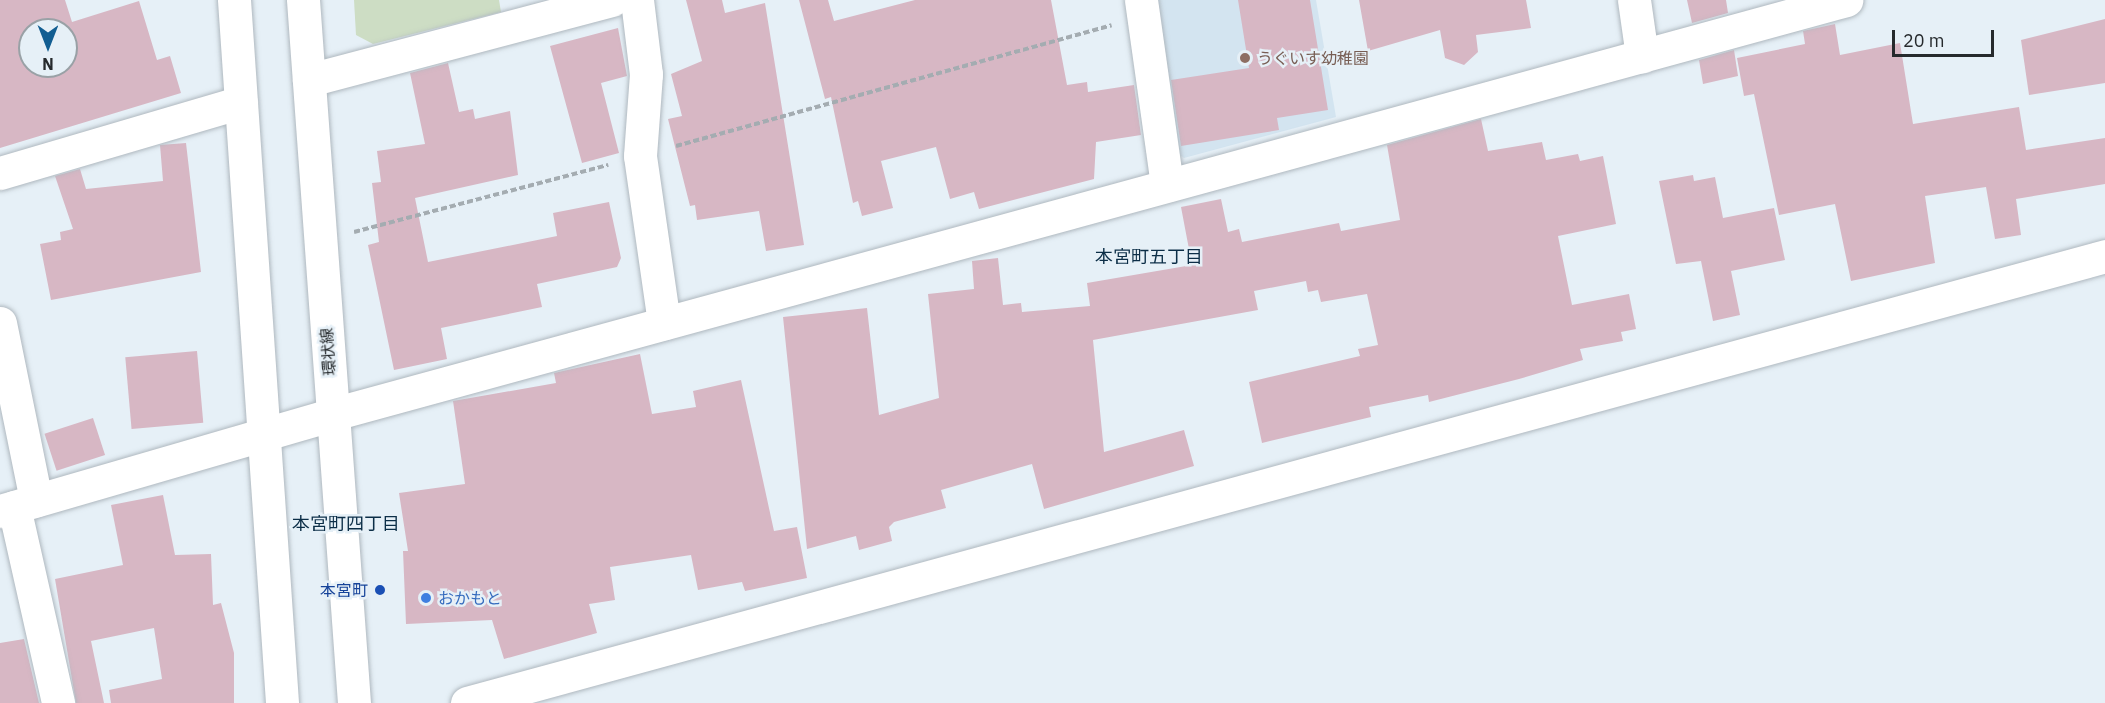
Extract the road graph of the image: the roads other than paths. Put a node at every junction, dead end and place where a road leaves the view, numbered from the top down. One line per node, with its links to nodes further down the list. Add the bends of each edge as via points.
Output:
1 (234, 0): 10 (street)
2 (303, 0): 9 (street, 環状線)
3 (612, 0): 9 (street)
4 (637, 0): 15 (street, via 646,74 640,156)
5 (1634, 0): 8 (street)
6 (1846, 0): 8 (street)
7 (1142, 8): 12 (street)
8 (1642, 56): 12 (street)
9 (309, 80): 16 (street, 環状線)
10 (241, 102): 11 (street); 17 (street)
11 (0, 173)
12 (1167, 185): 15 (street)
13 (2105, 256): 22 (street)
14 (0, 323): 18 (street)
15 (664, 323): 16 (street)
16 (333, 414): 17 (street); 21 (street, 環状線)
17 (264, 433): 18 (street); 20 (street)
18 (17, 506): 19 (street)
19 (58, 703)
20 (282, 703)
21 (354, 703)
22 (467, 703)

